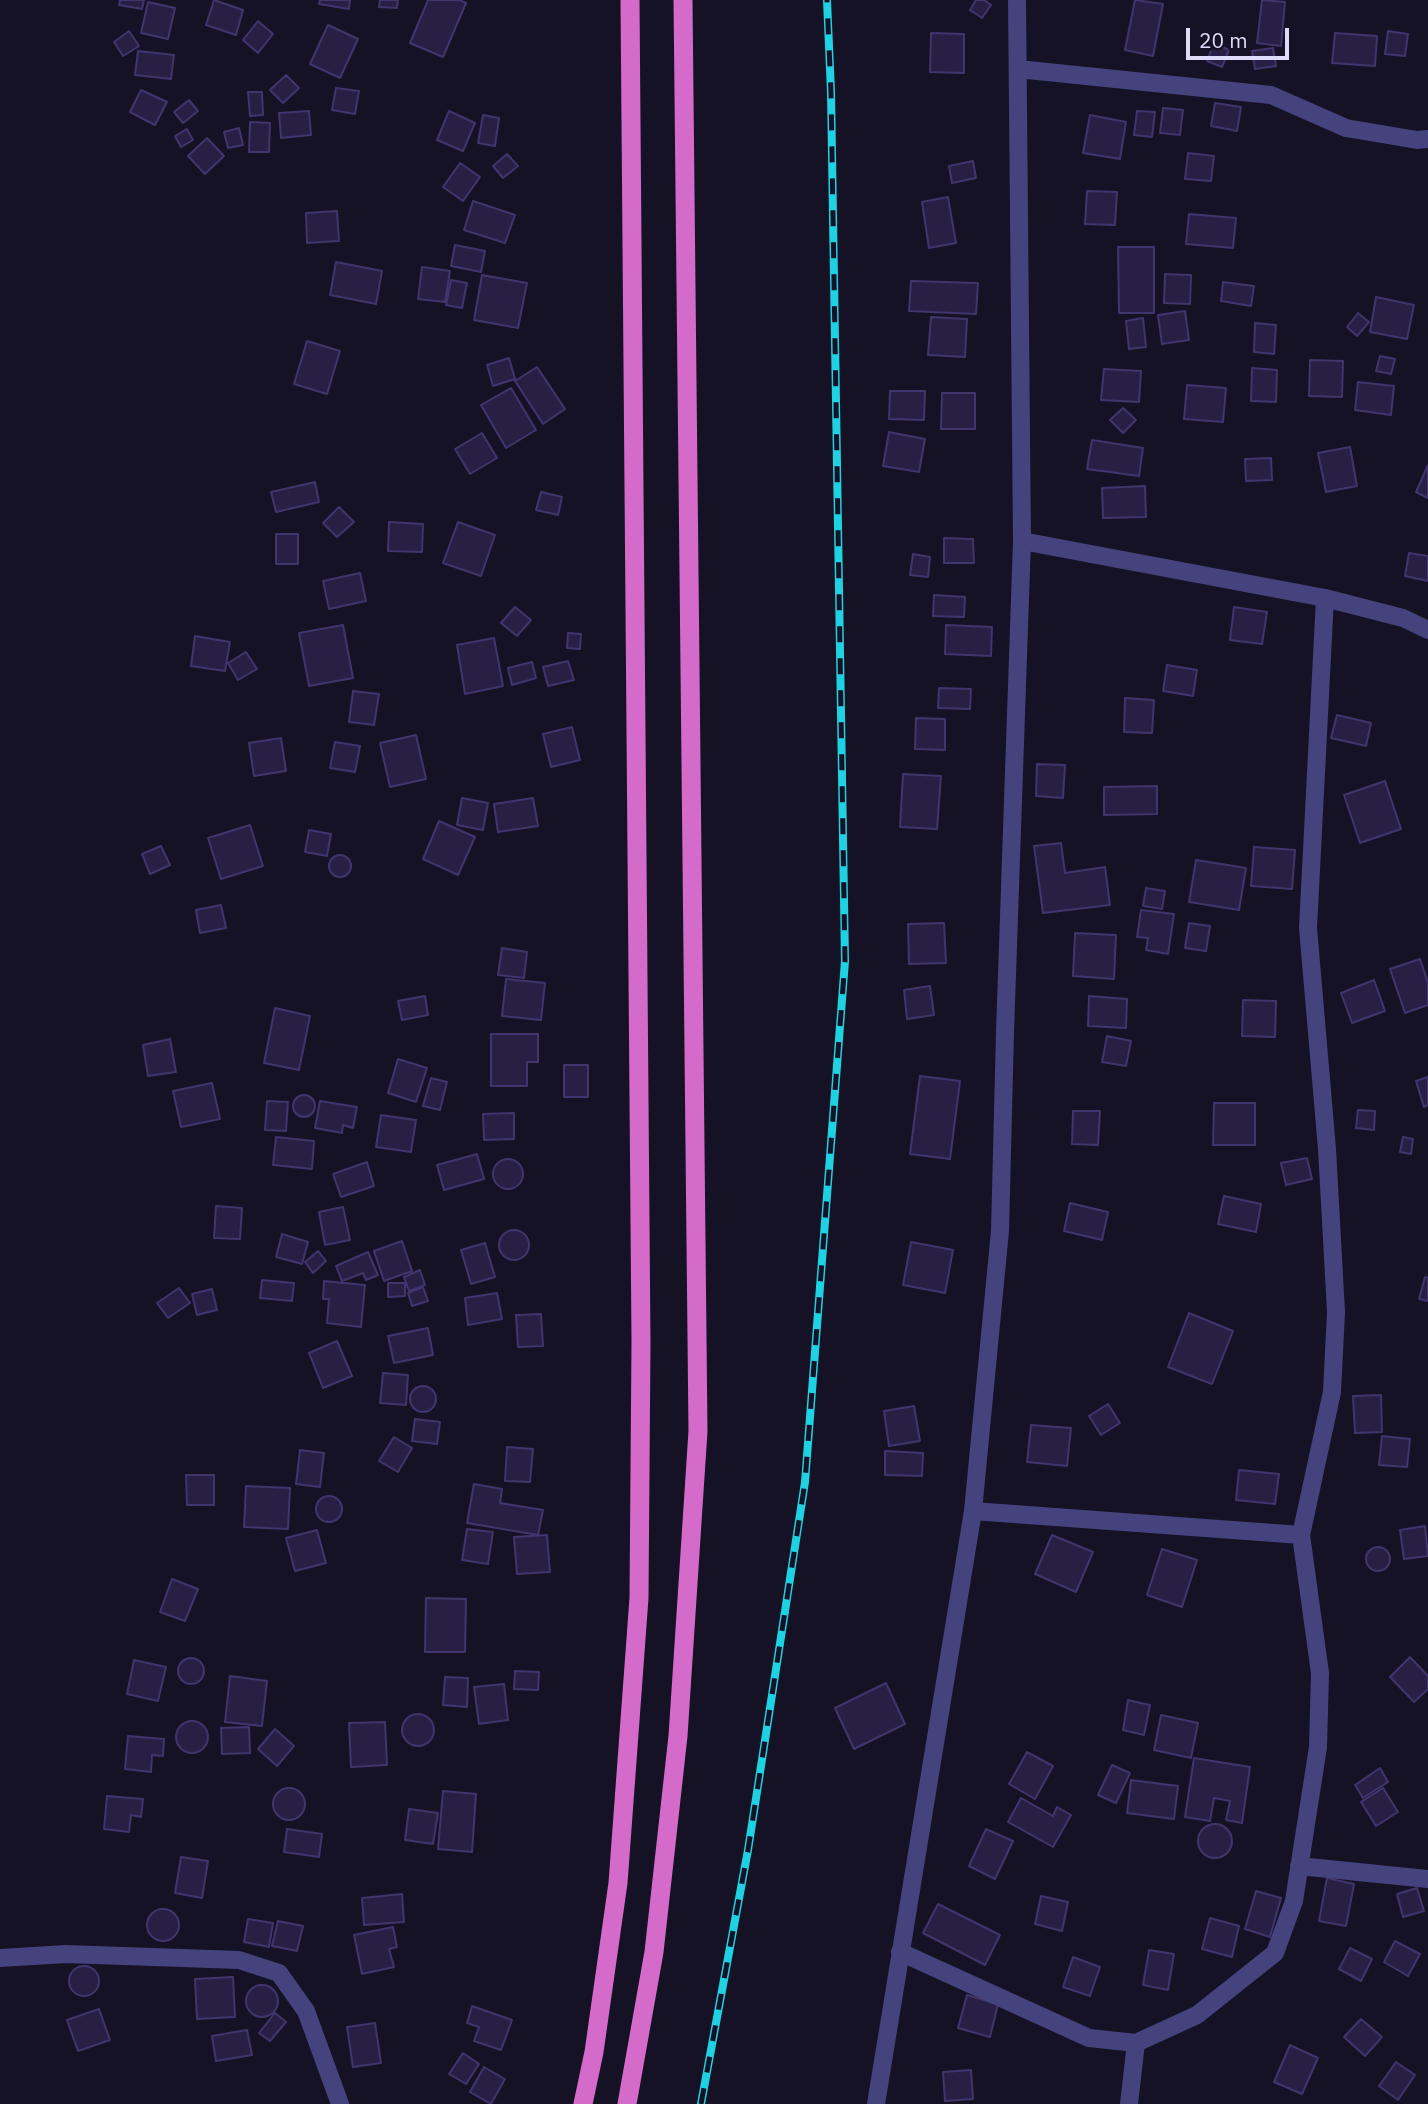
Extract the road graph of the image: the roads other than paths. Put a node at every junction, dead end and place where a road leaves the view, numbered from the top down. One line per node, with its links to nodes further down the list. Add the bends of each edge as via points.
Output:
1 (630, 0): 17 (highway, via 639,1598 618,1883)
2 (683, 0): 18 (highway, via 698,1432 678,1736 654,1952)
3 (1017, 0): 4 (street)
4 (1018, 69): 5 (street, via 1271,95 1346,128); 6 (street)
5 (1428, 139)
6 (1022, 541): 7 (street); 9 (street, via 1000,1231)
7 (1325, 598): 8 (street, via 1403,618); 10 (street, via 1308,928 1328,1149 1336,1312 1332,1392)
8 (1428, 630)
9 (973, 1511): 10 (street); 13 (street)
10 (1301, 1535): 11 (street, via 1320,1673 1318,1747)
11 (1299, 1866): 12 (street); 15 (street, via 1294,1901 1275,1953 1197,2015)
12 (1428, 1878)
13 (900, 1952): 15 (street, via 1089,2038); 19 (street)
14 (0, 1958): 16 (street, via 66,1954 239,1960 279,1973 306,2011)
15 (1136, 2043): 20 (street)
16 (340, 2104)
17 (583, 2104)
18 (627, 2104)
19 (876, 2104)
20 (1129, 2104)

